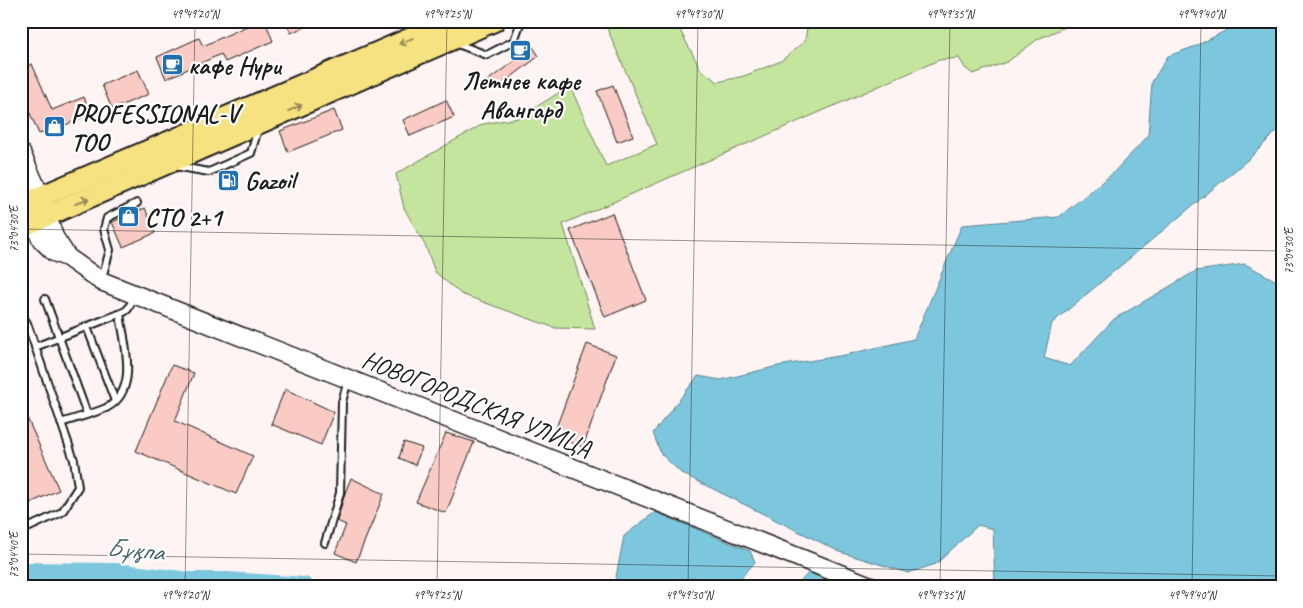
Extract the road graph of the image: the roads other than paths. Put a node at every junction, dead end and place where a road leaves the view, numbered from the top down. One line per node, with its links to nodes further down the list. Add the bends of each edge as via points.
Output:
1 (494, 21): 3 (main road)
2 (521, 21): 3 (lane, via 514,41 486,54)
3 (450, 31): 5 (main road, one-way to 5); 7 (main road, one-way to 3, via 260,123)
4 (21, 153): 5 (street, НОВОГОРОДСКАЯ УЛИЦА)
5 (26, 201): 7 (street, НОВОГОРОДСКАЯ УЛИЦА)
6 (137, 203): 8 (lane, via 107,218 104,229 110,250)
7 (33, 222): 8 (street, НОВОГОРОДСКАЯ УЛИЦА, via 42,240 54,252)
8 (102, 281): 9 (street, НОВОГОРОДСКАЯ УЛИЦА)
9 (135, 294): 12 (lane, via 128,309); 16 (street, НОВОГОРОДСКАЯ УЛИЦА)
10 (45, 299): 14 (lane)
11 (21, 314): 15 (lane)
12 (120, 314): 13 (lane); 17 (lane, via 128,365 127,378)
13 (86, 327): 14 (lane); 17 (lane)
14 (58, 338): 15 (lane); 18 (lane)
15 (35, 347): 19 (lane)
16 (348, 379): 21 (lane, via 342,402 340,493); 22 (street, НОВОГОРОДСКАЯ УЛИЦА)
17 (115, 401): 18 (lane, via 106,408)
18 (87, 414): 19 (lane)
19 (61, 423): 20 (lane, via 74,460 78,487 62,512)
20 (21, 531)
21 (326, 543)
22 (872, 587)

